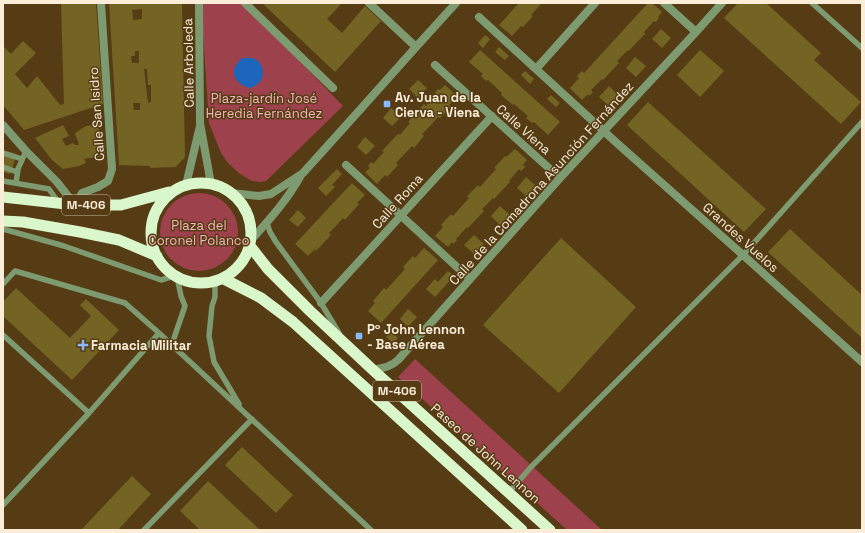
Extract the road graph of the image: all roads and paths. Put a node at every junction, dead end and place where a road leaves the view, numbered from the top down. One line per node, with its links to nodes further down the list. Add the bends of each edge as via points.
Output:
1 (101, 3): 38 (street, Calle San Isidro, via 112,168 108,181 82,193)
2 (199, 3): 19 (street, Calle Arboleda)
3 (245, 3): 16 (street)
4 (369, 3): 12 (street)
5 (456, 3): 12 (street)
6 (595, 3): 15 (street)
7 (664, 3): 11 (street)
8 (722, 3): 11 (street, Calle de la Comadrona Asunción Fernández)
9 (812, 3): 13 (lane)
10 (479, 17): 15 (street, Grandes Vuelos)
11 (696, 32): 21 (street, Calle de la Comadrona Asunción Fernández)
12 (416, 47): 28 (street)
13 (862, 48)
14 (435, 65): 17 (street, Calle Viena)
15 (536, 69): 21 (street, Grandes Vuelos)
16 (333, 88)
17 (492, 116): 29 (street, Calle Viena); 39 (street, Calle Roma)
18 (862, 122): 44 (lane)
19 (200, 123): 32 (street, Calle Arboleda); 33 (street, Calle Arboleda)
20 (3, 125): 22 (street)
21 (604, 131): 29 (street, Calle de la Comadrona Asunción Fernández); 44 (street, Grandes Vuelos)
22 (26, 151): 24 (lane); 38 (street, via 57,182)
23 (3, 153): 24 (lane)
24 (22, 159): 27 (lane)
25 (346, 165): 39 (street)
26 (3, 167): 27 (lane)
27 (17, 172): 31 (lane)
28 (303, 173): 35 (street, via 271,194 259,196); 41 (street)
29 (562, 177): 47 (street, Calle de la Comadrona Asunción Fernández)
30 (3, 181): 31 (lane)
31 (16, 183): 37 (lane, via 49,189)
32 (211, 184): 33 (highway, M-406); 35 (highway, M-406, via 222,186)
33 (186, 185): 34 (highway, M-406)
34 (169, 192): 38 (highway, M-406, via 121,205); 45 (highway, M-406, via 155,210 151,226 151,240)
35 (232, 193): 43 (highway, M-406, via 244,208 250,222)
36 (3, 198): 37 (highway, M-406)
37 (59, 204): 38 (highway, M-406)
38 (75, 205)
39 (400, 215): 47 (street); 50 (street, Calle Roma)
40 (3, 221): 45 (highway, M-406, via 23,222 119,240)
41 (267, 223): 43 (street); 50 (lane, via 276,242)
42 (3, 229): 46 (lane, via 64,246 161,280)
43 (251, 242): 48 (highway, via 242,262); 54 (highway, Paseo de John Lennon / M-406, via 268,269)
44 (743, 255): 55 (street, Grandes Vuelos); 60 (lane)
45 (157, 256): 46 (highway, M-406)
46 (176, 276): 48 (highway, via 190,282); 53 (lane, via 185,306)
47 (470, 279): 56 (street, Calle de la Comadrona Asunción Fernández, via 395,363)
48 (220, 280): 57 (lane, via 212,306 209,336 214,362); 64 (highway, M-406, via 261,298 293,322)
49 (3, 284): 51 (lane, via 15,271 125,303)
50 (321, 303): 54 (lane)
51 (160, 333): 53 (lane); 58 (lane)
52 (3, 336): 58 (lane)
53 (172, 344): 57 (lane)
54 (347, 346): 56 (highway, Paseo de John Lennon / M-406)
55 (862, 362)
56 (373, 370): 60 (highway, Paseo de John Lennon / M-406)
57 (243, 411): 59 (lane)
58 (89, 413): 61 (lane)
59 (252, 419): 62 (lane); 63 (lane)
60 (509, 492): 65 (highway, Paseo de John Lennon / M-406)
61 (3, 505)
62 (144, 530)
63 (370, 530)
64 (522, 530)
65 (550, 530)

